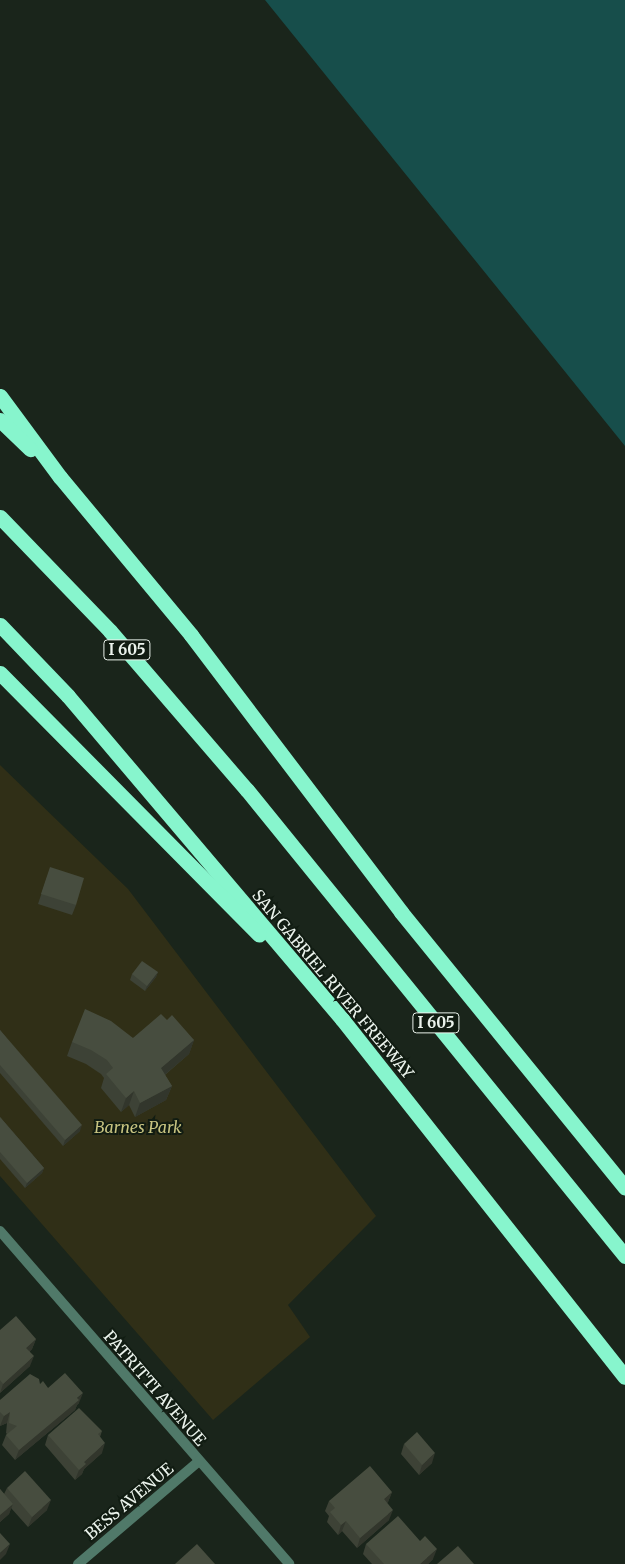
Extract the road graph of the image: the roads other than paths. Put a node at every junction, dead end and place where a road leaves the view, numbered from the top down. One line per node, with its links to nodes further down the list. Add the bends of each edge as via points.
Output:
1 (0, 396): 3 (highway)
2 (0, 420): 3 (highway)
3 (60, 477): 8 (highway, via 191,636 401,912)
4 (0, 517): 10 (highway, I 605, via 110,631 247,790)
5 (0, 625): 7 (highway, SAN GABRIEL RIVER FREEWAY, via 68,696)
6 (0, 672): 7 (highway)
7 (342, 1019): 11 (highway, SAN GABRIEL RIVER FREEWAY)
8 (625, 1188)
9 (0, 1231): 12 (street, PATRITTI AVENUE)
10 (625, 1256)
11 (625, 1377)
12 (199, 1461): 13 (street, BESS AVENUE); 14 (street, PATRITTI AVENUE)
13 (78, 1564)
14 (289, 1564)

